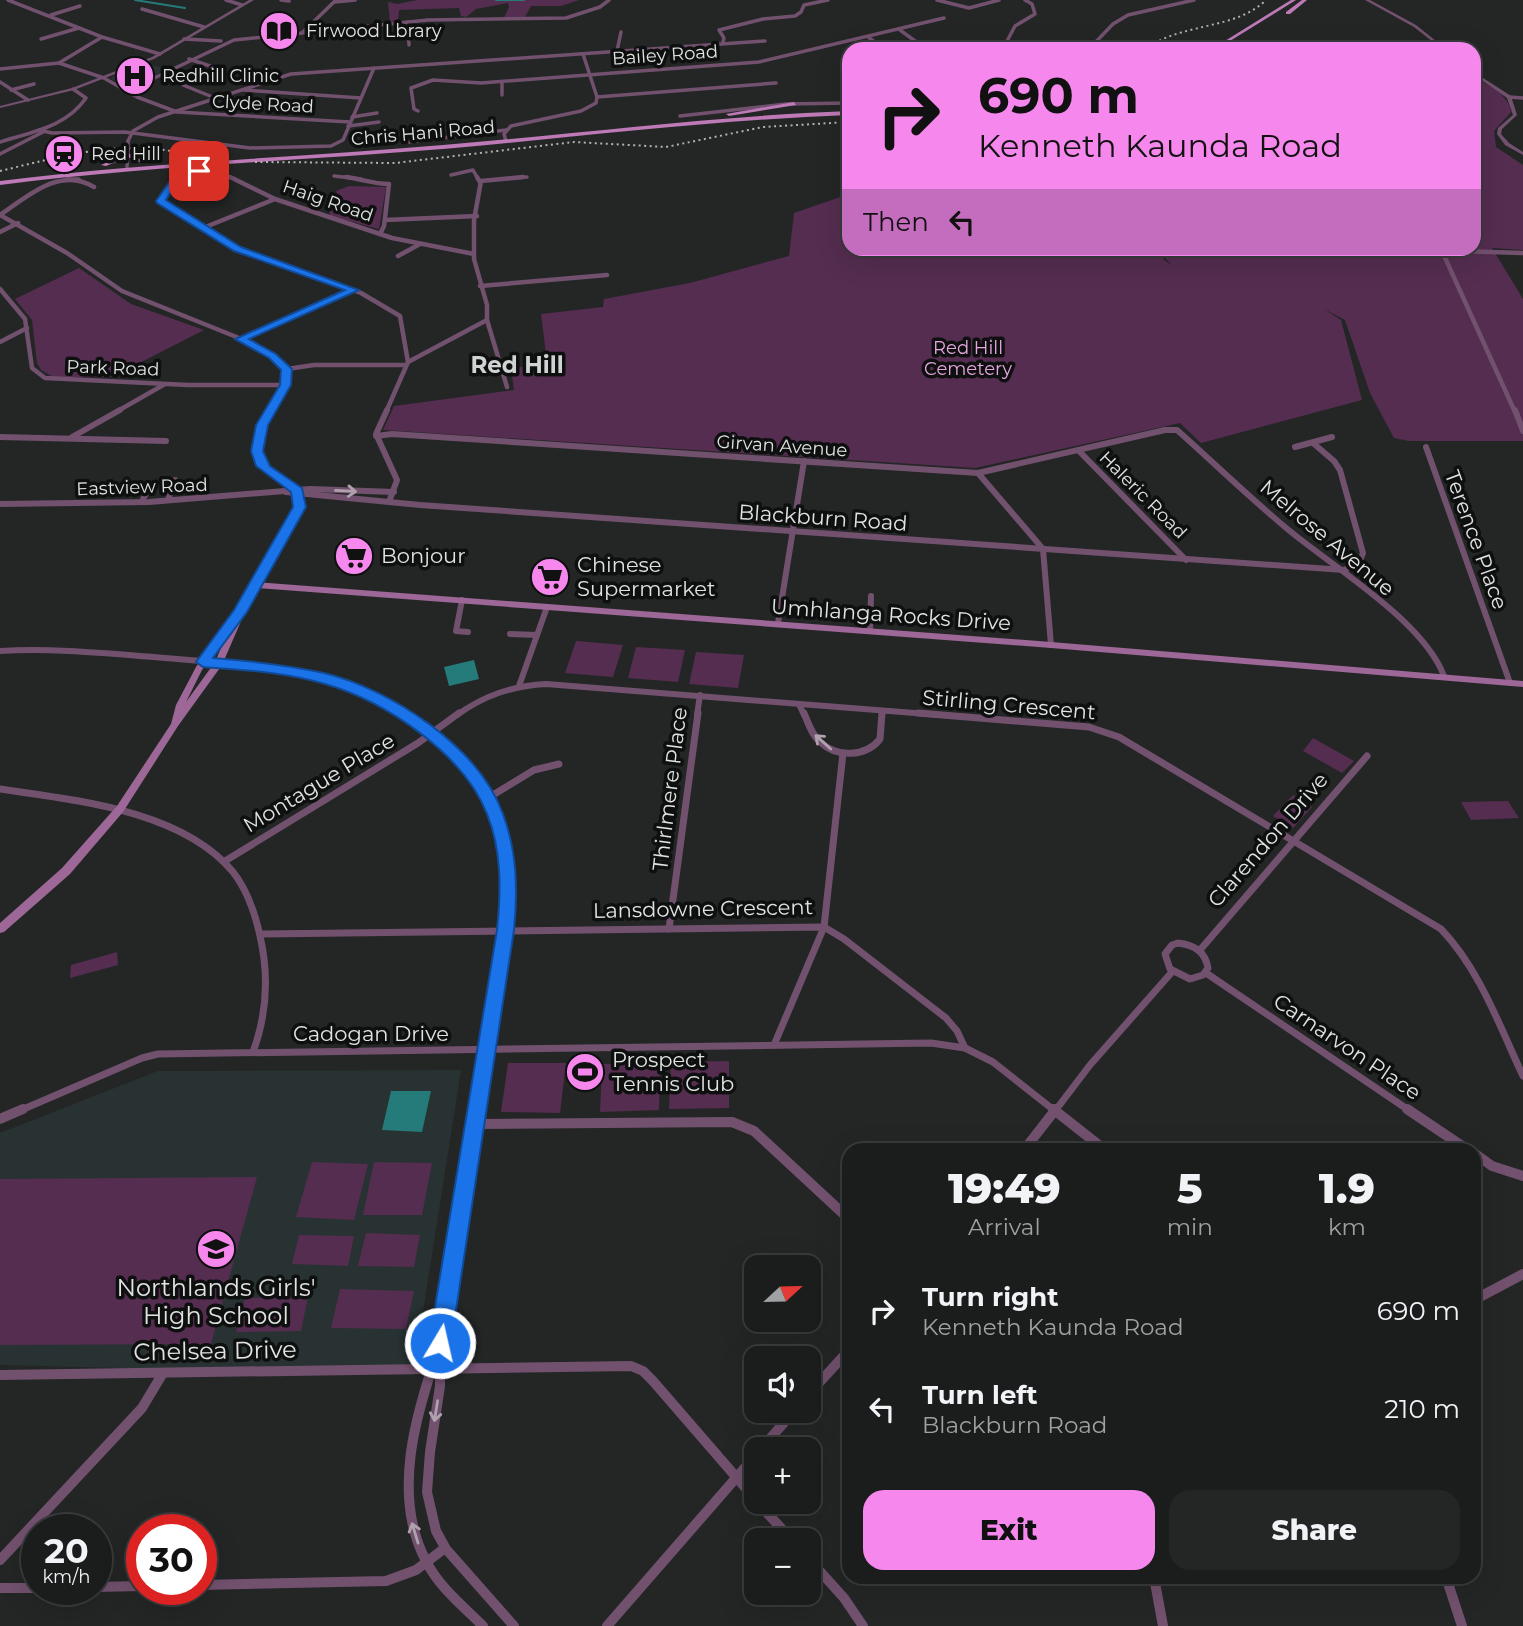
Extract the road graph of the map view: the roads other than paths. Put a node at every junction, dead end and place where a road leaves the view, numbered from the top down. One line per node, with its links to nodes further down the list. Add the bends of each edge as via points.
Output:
1 (8, 0): 20 (street)
2 (226, 0): 17 (street)
3 (252, 0): 17 (street)
4 (281, 0): 15 (street)
5 (355, 0): 16 (street)
6 (610, 0): 22 (street, via 566,18)
7 (828, 0): 34 (street, via 804,5 795,16 719,30)
8 (937, 0): 9 (street, via 971,8)
9 (999, 0)
10 (1025, 0): 38 (street, via 1035,14 1016,26)
11 (1195, 0): 39 (street, via 1128,15)
12 (1294, 0): 40 (main road)
13 (1305, 0): 41 (main road)
14 (1367, 0): 42 (street)
15 (289, 1)
16 (335, 1): 26 (street)
17 (242, 5): 23 (street)
18 (80, 6): 20 (street)
19 (142, 9): 23 (street)
20 (49, 16): 24 (street)
21 (944, 18): 25 (street, Bailey Road)
22 (408, 22): 26 (street); 44 (street)
23 (204, 27): 31 (street)
24 (80, 28): 28 (street); 30 (street)
25 (900, 30): 29 (street, Bailey Road); 37 (street)
26 (303, 32): 33 (street)
27 (621, 32): 45 (street)
28 (102, 37): 46 (street); 49 (street)
29 (868, 37): 35 (street, Bailey Road); 36 (street)
30 (41, 39)
31 (184, 39): 33 (street); 46 (street)
32 (765, 41): 34 (street)
33 (225, 42): 48 (street)
34 (723, 42): 45 (street)
35 (846, 42)
36 (875, 42)
37 (916, 42)
38 (1007, 42)
39 (1096, 42)
40 (1225, 42)
41 (1239, 42)
42 (1435, 42)
43 (842, 43): 53 (street, Bailey Road, via 759,62)
44 (410, 45)
45 (617, 51): 47 (street)
46 (160, 54): 54 (street)
47 (583, 54): 51 (street); 53 (street)
48 (189, 59): 50 (street); 64 (street)
49 (59, 63): 52 (street); 54 (street)
50 (213, 67)
51 (374, 68): 63 (street, via 291,74); 69 (street)
52 (0, 69)
53 (590, 75): 57 (street, Bailey Road); 66 (street)
54 (104, 78): 61 (street); 64 (street)
55 (1481, 79): 67 (street)
56 (0, 82): 62 (street)
57 (502, 82): 65 (street); 77 (street, Bailey Road, via 419,83 410,91)
58 (776, 83): 66 (street)
59 (34, 84): 62 (street)
60 (183, 85): 68 (street)
61 (73, 89): 73 (street); 85 (street, via 86,97 78,110)
62 (11, 90): 71 (street)
63 (240, 90): 68 (street); 69 (street)
64 (127, 91): 78 (street)
65 (502, 95)
66 (597, 97): 88 (street, via 588,109 526,121)
67 (1509, 97): 70 (street); 92 (street, via 1515,115 1499,134)
68 (216, 98): 78 (street)
69 (361, 98): 82 (street)
70 (1523, 98)
71 (28, 100)
72 (794, 104): 74 (street); 80 (street); 81 (main road)
73 (0, 107)
74 (842, 109)
75 (842, 109): 81 (main road, Chris Hani Road)
76 (842, 110): 84 (main road, Chris Hani Road)
77 (418, 111)
78 (175, 112): 82 (street, Clyde Road); 87 (street)
79 (377, 113): 82 (street)
80 (680, 116)
81 (699, 119): 88 (main road, Chris Hani Road)
82 (350, 122): 83 (street); 87 (street, via 341,142 328,146 250,148)
83 (379, 122)
84 (683, 125): 86 (main road); 88 (main road, Chris Hani Road)
85 (42, 131): 87 (street); 89 (street); 91 (street)
86 (668, 132)
87 (131, 133): 93 (street, bridge)
88 (507, 136): 90 (street); 93 (main road, Chris Hani Road); 93 (main road, Chris Hani Road, via 141,162)
89 (0, 142)
90 (409, 142)
91 (0, 154)
92 (1523, 154)
93 (128, 159): 97 (main road, Chris Hani Road); 97 (main road, Chris Hani Road)
94 (451, 175): 98 (street, via 474,170)
95 (334, 176): 103 (street, via 390,185)
96 (527, 177): 98 (street)
97 (0, 182)
98 (480, 182): 102 (street)
99 (94, 187): 101 (street, via 78,179 58,183 28,194)
100 (275, 199): 105 (street); 105 (street, Haig Road, via 230,177 196,170 177,177 161,201); 107 (street, Haig Road)
101 (0, 215): 104 (street)
102 (477, 216): 103 (street); 111 (street)
103 (384, 220): 107 (street)
104 (18, 223): 106 (street); 120 (street, via 122,291)
105 (203, 228): 117 (street, via 238,249)
106 (0, 232)
107 (380, 234): 108 (street, Haig Road)
108 (421, 244): 111 (street, Haig Road); 112 (street)
109 (1481, 252): 110 (street)
110 (1523, 253)
111 (474, 254): 115 (street)
112 (398, 256)
113 (1444, 256): 127 (street)
114 (607, 275): 115 (street)
115 (480, 286): 118 (street)
116 (0, 289): 119 (street, Park Road, via 21,313)
117 (354, 290): 120 (street); 122 (street, via 400,316)
118 (487, 320): 122 (street); 126 (street)
119 (27, 328): 121 (street); 124 (street, Park Road, via 32,368 45,378)
120 (240, 339): 123 (street)
121 (0, 342)
122 (407, 363): 123 (street); 129 (street)
123 (287, 369): 125 (street, Blackburn Road)
124 (166, 384): 125 (street, Park Road); 132 (street)
125 (286, 385): 143 (street, Blackburn Road, via 260,431 258,458)
126 (507, 387)
127 (1523, 431)
128 (1181, 432): 137 (street, Girvan Avenue, via 1165,430); 151 (street, Melrose Avenue, via 1286,528)
129 (376, 436): 138 (street, Girvan Avenue); 142 (street, via 397,480)
130 (1332, 437): 134 (street)
131 (0, 438): 132 (street)
132 (71, 438): 133 (street)
133 (166, 441)
134 (1312, 443): 135 (street); 151 (street, via 1340,470 1363,553 1359,563)
135 (1295, 447)
136 (1426, 447): 168 (street, Terence Place)
137 (1079, 451): 139 (street, Girvan Avenue); 150 (street, Haleric Road)
138 (804, 461): 139 (street, Girvan Avenue); 148 (street)
139 (978, 473): 149 (street)
140 (175, 480): 144 (street)
141 (151, 485): 145 (street)
142 (394, 492): 143 (street, one-way to 142); 146 (street)
143 (298, 493): 144 (street, Eastview Road); 146 (street, Blackburn Road); 152 (street, via 297,514)
144 (168, 500): 145 (street, Eastview Road)
145 (142, 501): 147 (street, Eastview Road)
146 (389, 502): 148 (street, Blackburn Road)
147 (0, 504)
148 (792, 532): 149 (street, Blackburn Road); 158 (street)
149 (1043, 549): 150 (street, Blackburn Road); 163 (street)
150 (1186, 559): 151 (street, Blackburn Road)
151 (1344, 570): 167 (street, Melrose Avenue, via 1424,641)
152 (255, 585): 153 (main road, Umhlanga Rocks Drive); 157 (main road)
153 (280, 587): 155 (main road, Umhlanga Rocks Drive); 157 (main road, via 259,593)
154 (872, 596): 159 (street)
155 (462, 600): 156 (main road, Umhlanga Rocks Drive); 160 (street, via 456,631)
156 (547, 607): 158 (main road, Umhlanga Rocks Drive); 162 (street)
157 (240, 611): 165 (main road); 166 (main road)
158 (778, 624): 159 (main road, Umhlanga Rocks Drive)
159 (870, 631): 163 (main road, Umhlanga Rocks Drive)
160 (468, 632)
161 (510, 634): 162 (street)
162 (537, 635): 170 (street)
163 (1051, 645): 167 (main road, Umhlanga Rocks Drive)
164 (0, 651): 165 (street, via 61,650)
165 (203, 662): 166 (street); 174 (main road)
166 (219, 663): 174 (main road); 175 (street, via 301,673 352,687 399,710)
167 (1444, 676): 168 (main road, Umhlanga Rocks Drive)
168 (1510, 683): 169 (main road, Umhlanga Rocks Drive)
169 (1523, 684)
170 (519, 686): 171 (street, Stirling Crescent); 175 (street, Stirling Crescent, via 485,698)
171 (700, 695): 172 (street, Stirling Crescent); 186 (street, Thirlmere Place)
172 (799, 704): 173 (street, Stirling Crescent); 176 (street, one-way to 172, via 822,744)
173 (882, 712): 176 (street, via 881,739 865,751); 182 (street, Stirling Crescent, via 1100,729)
174 (175, 724): 181 (main road)
175 (432, 734): 180 (street, via 464,765); 183 (street, Montague Place)
176 (843, 753): 184 (street)
177 (1367, 756): 182 (street, Clarendon Drive)
178 (559, 764): 180 (street, via 534,770)
179 (0, 789): 181 (street)
180 (488, 798): 187 (street, via 508,865)
181 (120, 809): 183 (street, via 181,833); 185 (main road, via 66,871)
182 (1293, 841): 189 (street, Clarendon Drive); 196 (street, Stirling Crescent, via 1429,920 1451,938 1467,960)
183 (225, 861): 188 (street, via 244,889)
184 (824, 927): 186 (street, Lansdowne Crescent); 192 (street); 193 (street, Lansdowne Crescent, via 946,1018)
185 (0, 929)
186 (669, 929): 187 (street, Lansdowne Crescent)
187 (506, 930): 188 (street, Lansdowne Crescent); 194 (street)
188 (262, 934): 195 (street, via 266,1003)
189 (1200, 950): 190 (street, via 1186,943 1172,945 1165,954); 191 (street, via 1208,962)
190 (1172, 972): 191 (street, via 1195,979); 197 (street)
191 (1206, 973): 202 (street, Carnarvon Place)
192 (774, 1045): 193 (street, Cadogan Drive, via 931,1043); 194 (street, Cadogan Drive)
193 (965, 1048): 197 (street, via 993,1062)
194 (487, 1051): 195 (street, Cadogan Drive); 199 (street)
195 (253, 1052): 198 (street, Cadogan Drive, via 142,1058)
196 (1523, 1076)
197 (1056, 1110): 200 (street); 201 (street)
198 (0, 1119)
199 (476, 1124): 205 (street, via 732,1122 754,1131); 209 (street)
200 (1030, 1143)
201 (1096, 1143)
202 (1458, 1143)
203 (1481, 1158): 204 (street)
204 (1523, 1176)
205 (842, 1213)
206 (1523, 1274): 207 (street)
207 (1481, 1296)
208 (842, 1358): 212 (street)
209 (435, 1370): 210 (street, Chelsea Drive); 216 (street, Chelsea Drive, via 631,1366 653,1381); 220 (street, one-way to 220, via 428,1507); 222 (street, one-way to 209, via 411,1521 409,1494 422,1393)
210 (163, 1373): 211 (street, Chelsea Drive); 221 (street, via 142,1408)
211 (0, 1375)
212 (821, 1381)
213 (784, 1423): 214 (street)
214 (771, 1437)
215 (744, 1468): 216 (street)
216 (736, 1477): 217 (street, Chelsea Drive); 231 (street)
217 (744, 1486)
218 (769, 1514): 219 (street, Chelsea Drive)
219 (781, 1528)
220 (445, 1548): 222 (street); 230 (street)
221 (0, 1560)
222 (427, 1563): 226 (street, via 386,1581); 229 (street)
223 (821, 1572): 232 (street)
224 (1155, 1584): 233 (street)
225 (1448, 1584): 234 (street)
226 (217, 1585)
227 (0, 1588): 228 (street)
228 (21, 1588)
229 (483, 1626)
230 (514, 1626)
231 (607, 1626)
232 (863, 1626)
233 (1163, 1626)
234 (1462, 1626)

